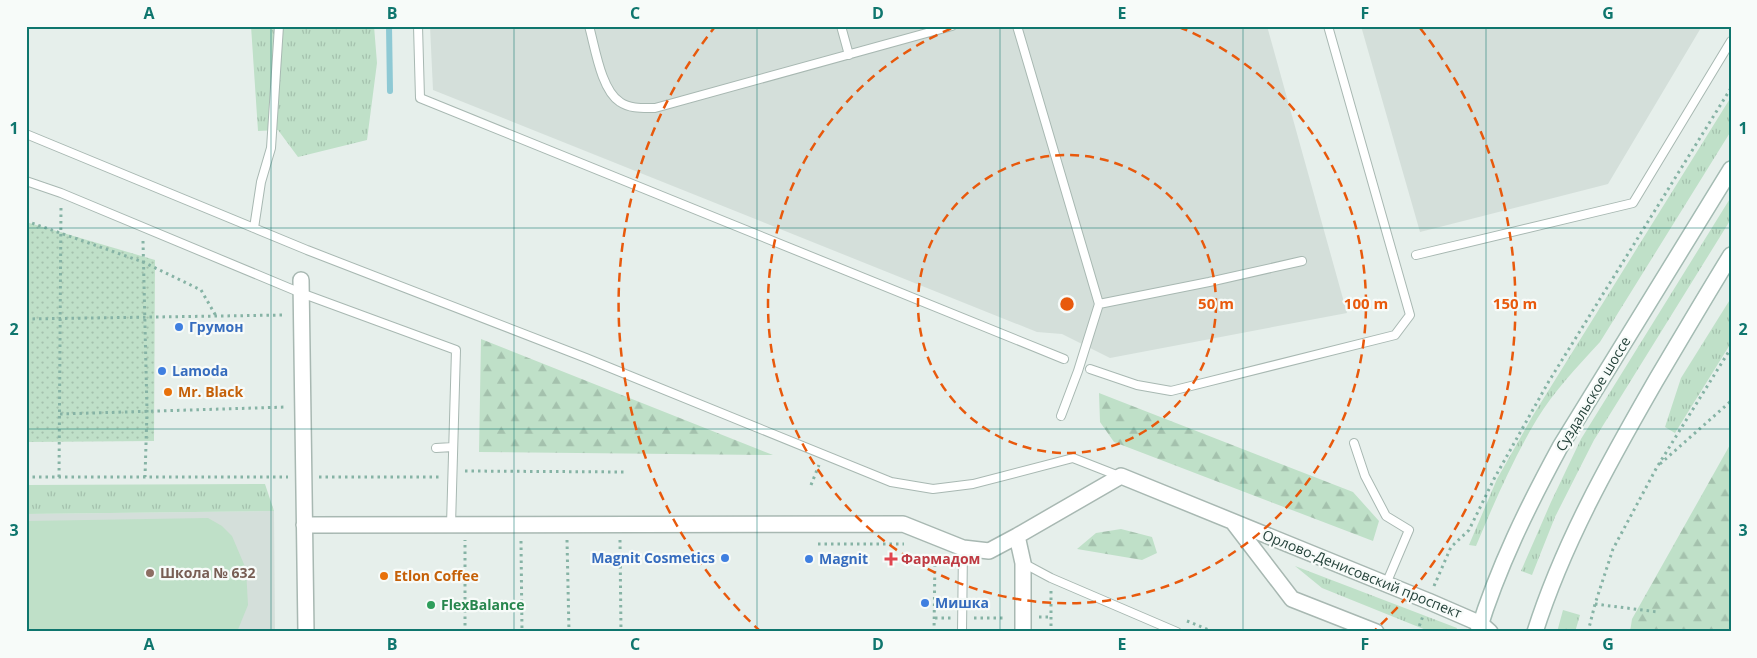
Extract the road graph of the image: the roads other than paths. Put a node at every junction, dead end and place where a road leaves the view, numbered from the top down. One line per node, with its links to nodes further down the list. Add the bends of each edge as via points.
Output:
1 (279, 26): 13 (lane, via 271,148 261,182)
2 (418, 26): 19 (lane, via 420,98)
3 (589, 26): 9 (lane, via 606,85 619,102 633,107 654,108)
4 (841, 26): 9 (lane)
5 (952, 26): 9 (lane)
6 (1017, 26): 18 (lane)
7 (1328, 26): 20 (lane, via 1410,315 1395,335 1171,391 1137,385)
8 (1731, 41): 14 (lane, via 1634,203)
9 (849, 55)
10 (26, 134): 13 (lane)
11 (1731, 169): 34 (street, Суздальское шоссе, via 1560,447 1500,569)
12 (26, 181): 17 (lane)
13 (254, 228): 25 (lane, via 890,482 933,489 973,484 1073,458)
14 (1416, 255)
15 (1731, 255): 39 (street, via 1606,468 1549,589)
16 (1302, 261): 18 (lane)
17 (301, 286): 23 (lane, via 456,350); 27 (street)
18 (1098, 304): 21 (lane)
19 (1064, 359)
20 (1090, 369)
21 (1062, 416)
22 (1354, 443): 32 (lane, via 1365,476 1386,516 1408,530)
23 (453, 447): 24 (lane); 28 (lane, via 452,474)
24 (436, 448)
25 (1121, 476): 26 (street, Орлово-Денисовский проспект); 29 (street)
26 (1232, 520): 32 (street, Орлово-Денисовский проспект); 38 (street, Орлово-Денисовский проспект, via 1292,599)
27 (304, 525): 28 (street); 35 (street)
28 (458, 525): 30 (street, via 904,524)
29 (1017, 536): 30 (street, via 989,551); 31 (street)
30 (963, 548): 36 (lane)
31 (1023, 563): 33 (street); 37 (lane)
32 (1386, 584): 34 (street, Орлово-Денисовский проспект)
33 (1023, 625)
34 (1483, 629)
35 (306, 632)
36 (962, 632)
37 (1178, 632)
38 (1376, 632)
39 (1535, 632)

